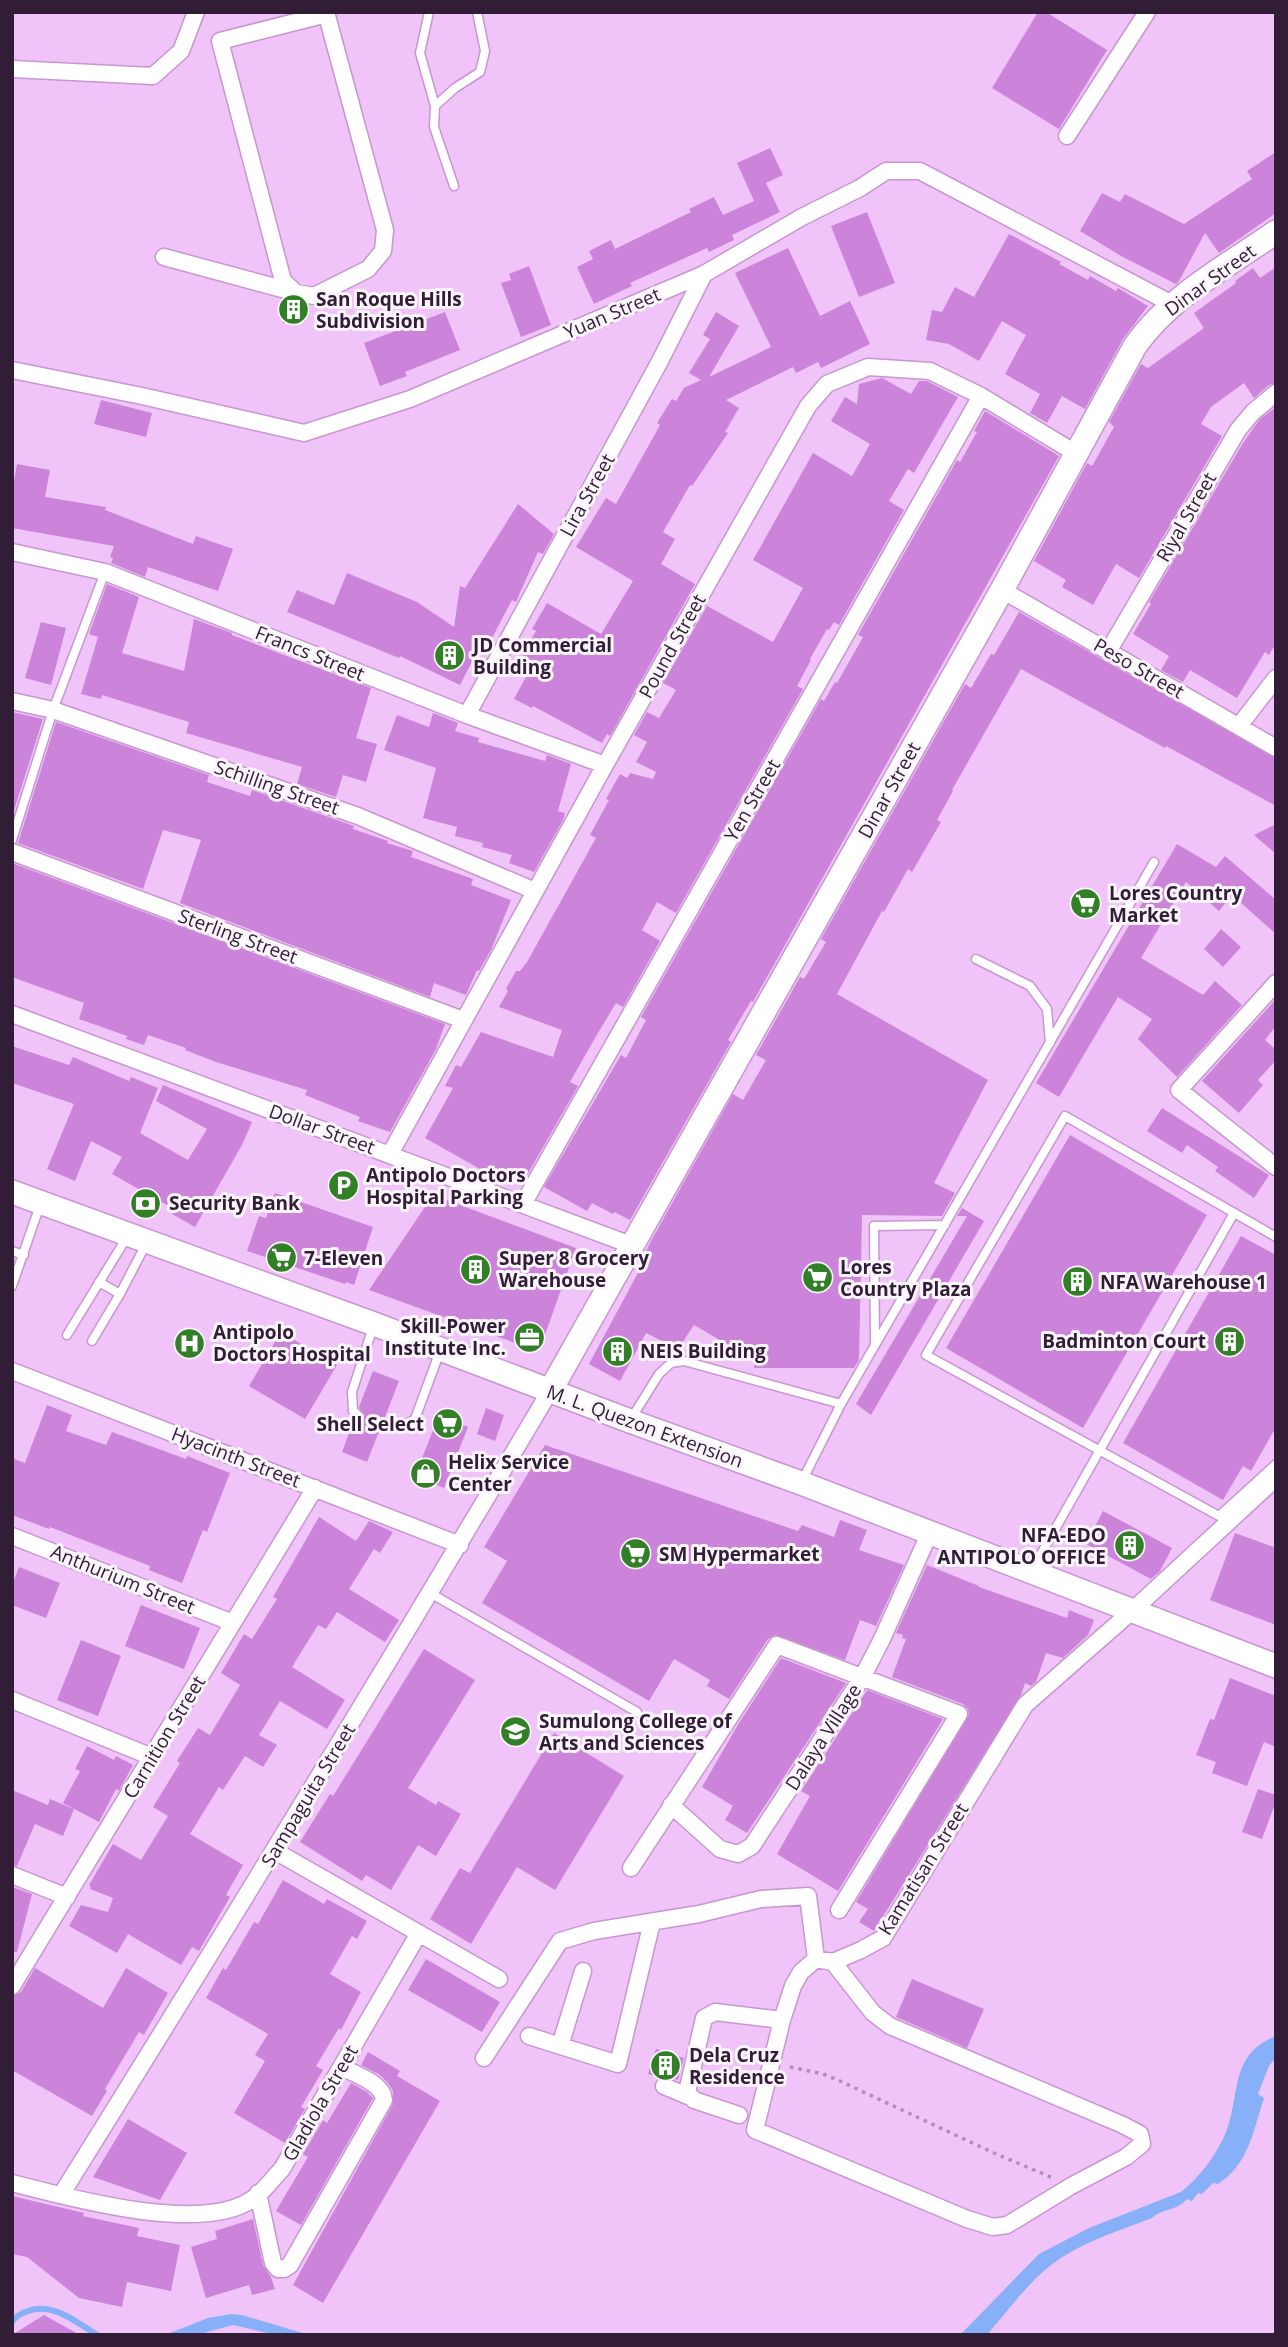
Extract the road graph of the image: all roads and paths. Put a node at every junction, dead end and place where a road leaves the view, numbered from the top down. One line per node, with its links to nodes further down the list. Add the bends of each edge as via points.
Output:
1 (196, 12): 6 (street, via 180,51 153,76)
2 (429, 12): 7 (lane, via 421,53)
3 (477, 12): 7 (lane, via 485,51 480,72)
4 (1147, 12): 8 (street)
5 (327, 13): 13 (street, via 385,230 383,251 357,275 314,296); 13 (street, via 220,41 283,281)
6 (12, 69)
7 (435, 106): 9 (lane, via 434,127)
8 (1067, 136)
9 (454, 186)
10 (1276, 232): 14 (street, Dinar Street)
11 (164, 257): 13 (street)
12 (704, 274): 14 (street, Yuan Street, via 886,171 920,171); 15 (street, Yuan Street, via 410,399 304,433); 26 (street, Lira Street)
13 (297, 293)
14 (1172, 304): 18 (street, Dinar Street, via 1135,346)
15 (12, 370)
16 (1276, 393): 22 (street, Riyal Street, via 1238,430)
17 (981, 396): 18 (street, Pound Street); 29 (street, Pound Street, via 929,371 868,367 827,384 807,406); 43 (street, Yen Street)
18 (1077, 454): 21 (street, Dinar Street)
19 (12, 552): 20 (street, Francs Street)
20 (106, 572): 25 (lane); 26 (street, Francs Street)
21 (1002, 590): 22 (street, Peso Street); 48 (street, Dinar Street)
22 (1108, 650): 27 (street, Peso Street)
23 (1276, 678): 27 (street)
24 (12, 701): 25 (street, Schilling Street)
25 (53, 710): 30 (lane); 33 (street, Schilling Street, via 358,816)
26 (467, 715): 29 (street, Francs Street)
27 (1239, 726): 28 (street, Peso Street)
28 (1276, 748)
29 (605, 765): 33 (street, Pound Street)
30 (12, 840)
31 (12, 852): 37 (street, Sterling Street)
32 (1154, 862): 38 (lane)
33 (535, 891): 37 (street, Pound Street)
34 (976, 959): 38 (lane, via 1030,986 1046,1009)
35 (1276, 983): 40 (street, via 1179,1090)
36 (12, 1014): 39 (street, Dollar Street)
37 (463, 1020): 39 (street, Pound Street)
38 (1050, 1043): 45 (lane)
39 (390, 1154): 43 (street, Dollar Street)
40 (1276, 1167)
41 (12, 1192): 42 (street, M. L. Quezon Extension)
42 (41, 1202): 47 (street, M. L. Quezon Extension); 50 (lane)
43 (523, 1204): 48 (street, Dollar Street)
44 (1234, 1213): 46 (lane); 65 (lane); 65 (lane, via 1065,1116 926,1355)
45 (945, 1225): 57 (lane); 57 (lane, via 874,1226)
46 (1276, 1237)
47 (138, 1238): 51 (lane); 53 (lane); 54 (street, M. L. Quezon Extension)
48 (631, 1245): 60 (street, Dinar Street)
49 (12, 1251): 50 (lane)
50 (24, 1255): 52 (lane)
51 (99, 1282): 53 (lane); 55 (lane)
52 (12, 1286)
53 (120, 1294): 56 (lane)
54 (374, 1324): 58 (street, M. L. Quezon Extension); 62 (lane, via 352,1392)
55 (67, 1335)
56 (92, 1341)
57 (875, 1345): 61 (lane)
58 (441, 1349): 60 (street, M. L. Quezon Extension); 64 (lane, via 415,1419 400,1428)
59 (12, 1371): 69 (street, Hyacinth Street)
60 (550, 1391): 63 (street, M. L. Quezon Extension); 72 (street, Sampaguita Street)
61 (841, 1404): 63 (lane, via 684,1361 671,1363 659,1374); 68 (lane)
62 (357, 1414)
63 (630, 1421): 68 (street, M. L. Quezon Extension)
64 (382, 1423)
65 (1099, 1450): 66 (lane, via 1219,1516); 73 (lane)
66 (1276, 1464)
67 (1276, 1478): 75 (street, Kamatisan Street)
68 (801, 1483): 70 (street, M. L. Quezon Extension)
69 (315, 1488): 72 (street, Hyacinth Street); 76 (street, Carnition Street)
70 (930, 1532): 73 (street, M. L. Quezon Extension); 78 (street, Dalaya Village)
71 (12, 1536): 76 (street, Anthurium Street)
72 (460, 1545): 74 (street, Sampaguita Street)
73 (1031, 1571): 75 (street, M. L. Quezon Extension)
74 (430, 1593): 80 (lane); 83 (street, Sampaguita Street)
75 (1132, 1611): 77 (street, M. L. Quezon Extension); 91 (street, Kamatisan Street, via 1025,1705 883,1938)
76 (233, 1623): 81 (street, Carnition Street)
77 (1276, 1666)
78 (863, 1676): 82 (street, via 777,1645); 82 (street, Dalaya Village, via 752,1846 738,1854 720,1849); 87 (street, via 959,1714)
79 (12, 1700): 81 (street)
80 (637, 1712)
81 (152, 1757): 86 (street, Carnition Street)
82 (671, 1805): 84 (street)
83 (275, 1851): 89 (street); 107 (street, Sampaguita Street)
84 (631, 1868)
85 (12, 1875): 86 (street)
86 (67, 1897): 94 (street, Carnition Street)
87 (839, 1910)
88 (652, 1922): 90 (street, via 761,1899 808,1896); 97 (street, via 618,2064); 98 (street, via 560,1941)
89 (418, 1933): 93 (street); 100 (street, Gladiola Street)
90 (816, 1959): 91 (street); 95 (street, via 797,1979)
91 (833, 1962): 105 (street, via 873,2013 890,2026 1140,2134 1142,2144 1126,2157)
92 (583, 1971): 97 (street)
93 (499, 1979)
94 (12, 1986)
95 (782, 2020): 99 (street); 102 (street, via 708,2014 687,2086)
96 (529, 2036): 97 (street)
97 (560, 2046)
98 (484, 2058)
99 (771, 2064): 105 (path, via 823,2074); 105 (street, via 755,2130 993,2227 1007,2225)
100 (342, 2067): 106 (street, Gladiola Street, via 282,2169); 106 (street, via 378,2087 383,2101 284,2269 274,2263)
101 (664, 2086): 102 (street)
102 (690, 2097): 103 (street)
103 (739, 2115)
104 (12, 2183): 107 (street, Gladiola Street)
105 (1071, 2186)
106 (258, 2193): 107 (street, Gladiola Street, via 214,2214 165,2214)
107 (61, 2195)

